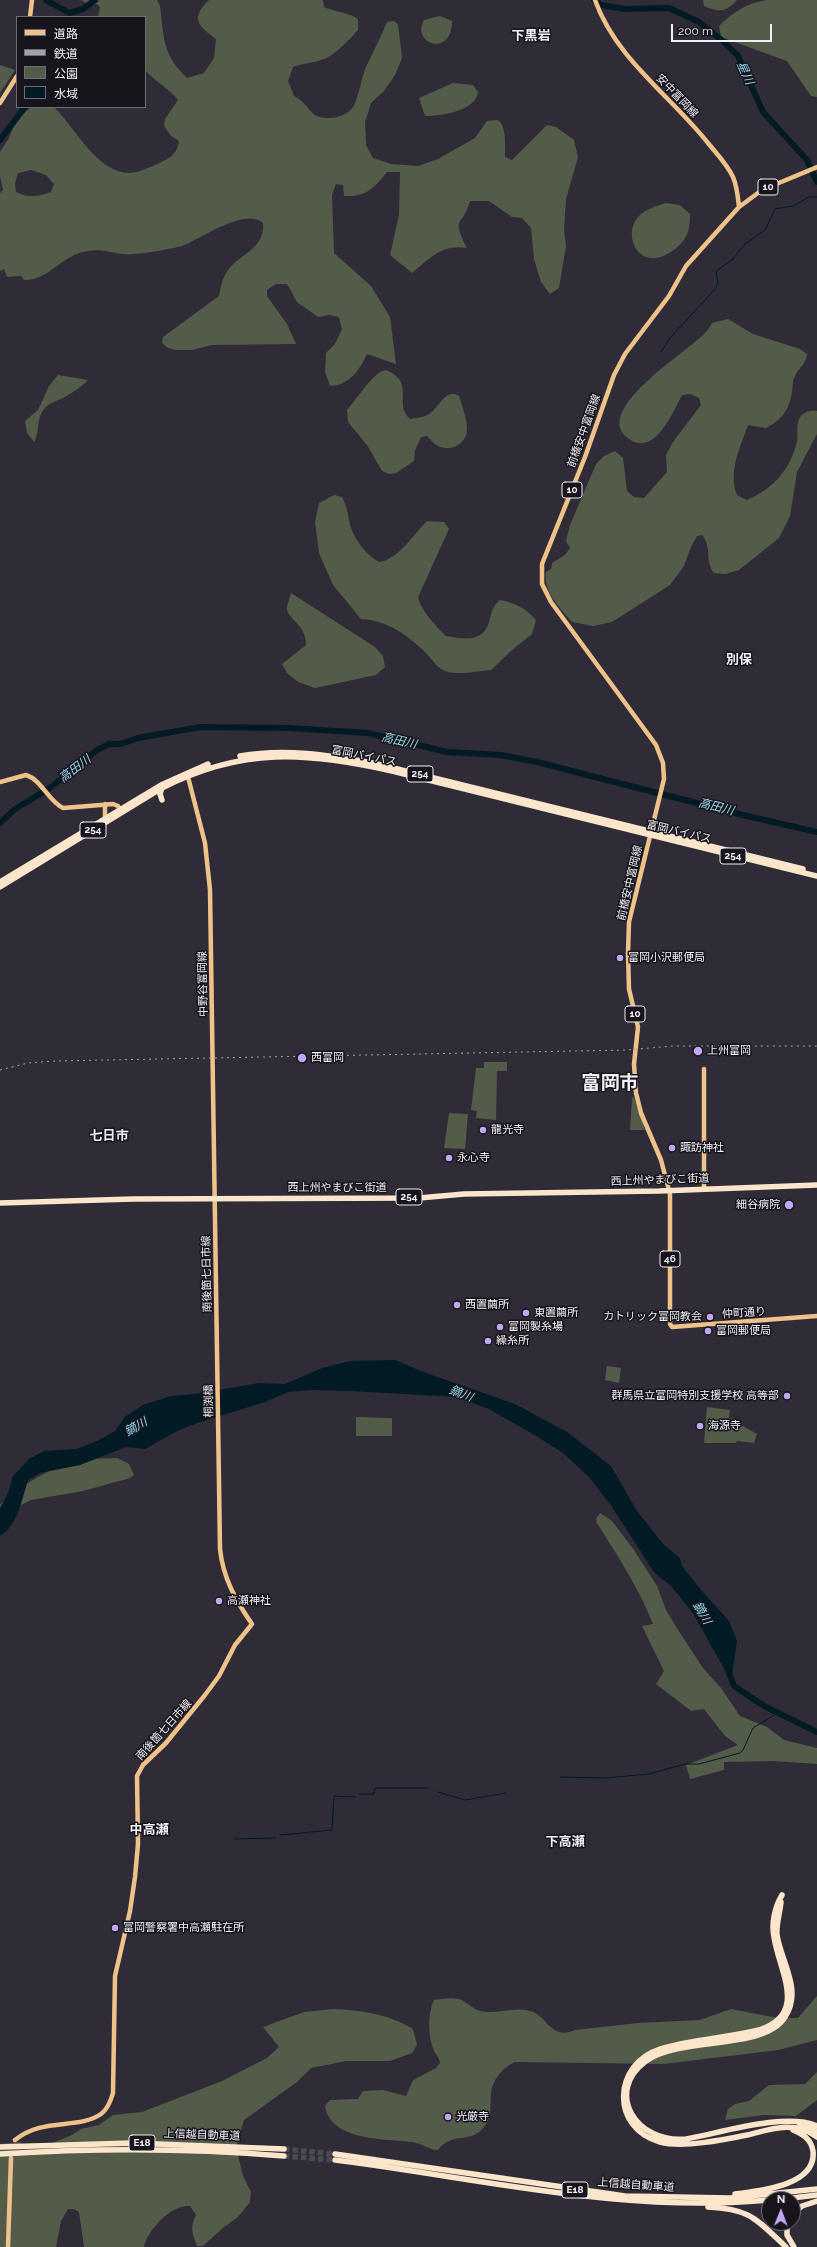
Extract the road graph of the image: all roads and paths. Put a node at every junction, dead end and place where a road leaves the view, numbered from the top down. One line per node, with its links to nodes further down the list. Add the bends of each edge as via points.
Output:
1 (32, 0): 3 (main road)
2 (595, 0): 7 (main road, 安中富岡線, via 610,31 627,56 686,118 729,170)
3 (30, 16)
4 (16, 78): 5 (main road)
5 (0, 103)
6 (817, 167): 7 (main road, 前橋安中富岡線 / 10, via 762,190)
7 (739, 207): 15 (main road, 前橋安中富岡線 / 10, via 686,266 669,296 620,361 542,564 542,584 546,595 656,745 664,763 664,779)
8 (187, 774): 10 (highway, 富岡バイパス / 254); 13 (highway, 富岡バイパス / 254); 15 (highway, 富岡バイパス / 254, via 213,762 250,754 320,754 393,768); 24 (main road, 中野谷富岡線, via 205,843 210,890)
9 (0, 782): 12 (main road, via 26,775 57,805 68,808)
10 (162, 788): 11 (highway); 13 (highway, 富岡バイパス / 254)
11 (162, 800)
12 (105, 804): 13 (main road, via 115,804); 14 (main road)
13 (121, 811): 14 (highway, 富岡バイパス / 254); 19 (highway, 富岡バイパス / 254)
14 (105, 818): 18 (highway, 富岡バイパス / 254)
15 (651, 833): 16 (highway, 富岡バイパス / 254); 17 (highway, 富岡バイパス / 254); 23 (main road, 前橋安中富岡線 / 10, via 629,922 628,981 638,1027 634,1064 636,1093 641,1113 661,1160)
16 (817, 872)
17 (817, 876)
18 (0, 882)
19 (0, 887)
20 (704, 1069): 22 (main road)
21 (817, 1185): 22 (highway, 西上州やまびこ街道 / 254)
22 (704, 1189): 23 (highway, 西上州やまびこ街道 / 254)
23 (668, 1190): 24 (highway, 西上州やまびこ街道 / 254, via 464,1194 419,1198); 26 (main road, 仲町通り / 46, via 672,1327)
24 (215, 1199): 25 (highway, 西上州やまびこ街道 / 254); 27 (main road, 南後箇七日市線)
25 (0, 1203)
26 (817, 1316)
27 (217, 1350): 28 (main road, 桐渕橋)
28 (218, 1452): 34 (main road, 南後箇七日市線, via 221,1560 233,1594 252,1624 235,1645 219,1676 201,1701 166,1744 143,1765 137,1776 135,1877 115,1976 111,2100 106,2109 95,2117 38,2128 24,2133)
29 (779, 2122): 30 (highway, via 798,2121); 31 (highway, via 686,2139 665,2139 650,2133 636,2122 631,2113 628,2097 629,2086 635,2072 652,2057 672,2050 759,2034 784,2020 790,2006 792,1989 777,1936 782,1896 776,1907 773,1928 787,1986 787,2002 782,2015 770,2026 759,2030 671,2046 652,2052 629,2073 623,2097 626,2113 636,2128 647,2136 665,2143 713,2140); 32 (highway, via 796,2122)
30 (817, 2126)
31 (774, 2128): 33 (highway, via 801,2129); 45 (highway, via 800,2132 812,2145 812,2164 798,2179 783,2186 762,2190)
32 (817, 2132)
33 (817, 2137)
34 (15, 2140)
35 (0, 2147): 36 (highway, 上信越自動車道 / E18, via 132,2143)
36 (284, 2149)
37 (0, 2154): 39 (highway, 上信越自動車道 / E18, via 133,2150 214,2151)
38 (335, 2154): 45 (highway, 上信越自動車道 / E18, via 602,2193)
39 (284, 2156)
40 (11, 2158): 51 (main road)
41 (335, 2160): 48 (highway, 上信越自動車道 / E18)
42 (817, 2189): 45 (highway, 上信越自動車道 / E18, via 742,2197)
43 (817, 2195): 44 (highway)
44 (801, 2197)
45 (675, 2198)
46 (761, 2200): 48 (highway, 上信越自動車道 / E18, via 704,2204)
47 (817, 2200): 49 (highway)
48 (625, 2202): 52 (highway, via 737,2210 756,2218)
49 (801, 2207)
50 (787, 2231): 53 (highway)
51 (8, 2247)
52 (786, 2247)
53 (794, 2247)

